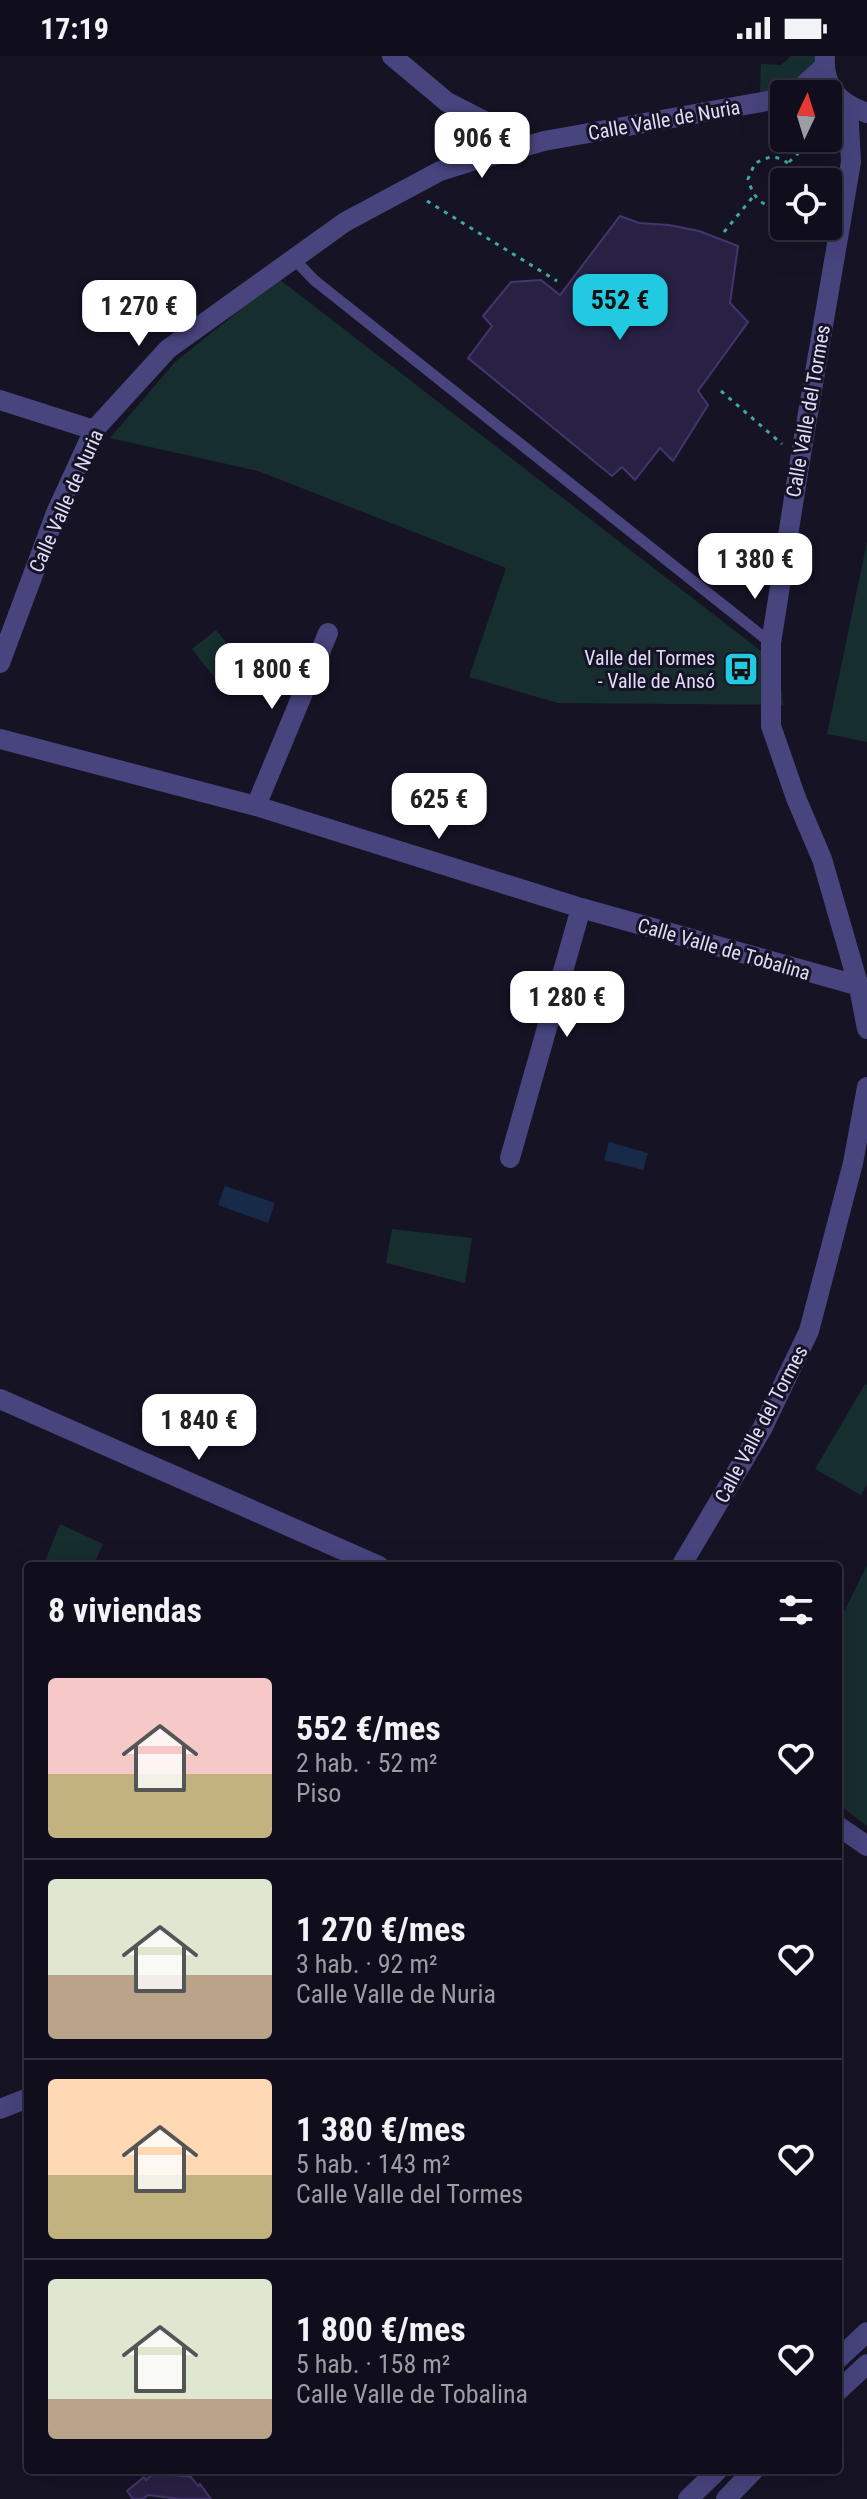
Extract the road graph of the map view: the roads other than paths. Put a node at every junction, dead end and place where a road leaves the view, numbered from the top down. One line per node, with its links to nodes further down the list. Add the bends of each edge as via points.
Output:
1 (392, 56): 5 (street)
2 (825, 61): 3 (street); 6 (street, Calle Valle del Tormes)
3 (807, 80)
4 (770, 101): 10 (street, Calle Valle de Nuria)
5 (447, 102): 8 (street, Calle Valle de Nuria); 9 (street)
6 (844, 102): 12 (street, Calle Valle del Tormes)
7 (867, 125): 12 (street, Calle Valle del Tormes)
8 (492, 126): 9 (street, via 476,123); 10 (street, Calle Valle de Nuria); 11 (street, via 503,145)
9 (465, 139): 11 (street, via 467,150); 13 (street, Calle Valle de Nuria)
10 (544, 141): 11 (street, Calle Valle de Nuria)
11 (490, 156): 13 (street, Calle Valle de Nuria)
12 (851, 162): 18 (street, Calle Valle del Tormes)
13 (440, 171): 14 (street, Calle Valle de Nuria, via 345,222)
14 (294, 259): 16 (street, Calle Valle de Nuria, via 168,349); 18 (lane)
15 (0, 400): 16 (street)
16 (94, 430): 19 (street, Calle Valle de Nuria, via 56,513)
17 (328, 633): 21 (street)
18 (771, 643): 23 (street, Calle Valle del Tormes, via 771,726 822,859)
19 (0, 663)
20 (0, 739): 21 (street, Calle Valle de Tobalina)
21 (256, 806): 22 (street, Calle Valle de Tobalina)
22 (581, 908): 23 (street, Calle Valle de Tobalina); 26 (street)
23 (863, 988): 24 (street, Calle Valle del Tormes)
24 (867, 1029)
25 (867, 1087): 29 (street, Calle Valle del Tormes, via 809,1331 762,1429)
26 (510, 1158)
27 (0, 1399): 28 (street)
28 (370, 1562)
29 (683, 1562)
30 (842, 1829): 31 (street)
31 (867, 1846)
32 (24, 2100): 33 (street)
33 (0, 2109)
34 (867, 2332): 35 (street)
35 (842, 2355)
36 (867, 2364): 37 (street)
37 (842, 2387)
38 (714, 2474): 40 (street)
39 (750, 2474): 41 (street)
40 (688, 2499)
41 (726, 2499)

